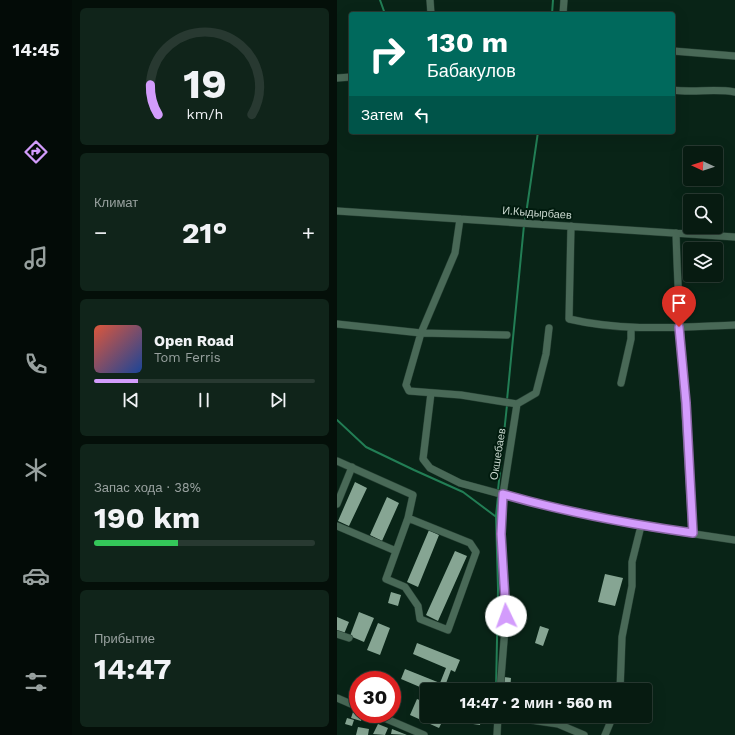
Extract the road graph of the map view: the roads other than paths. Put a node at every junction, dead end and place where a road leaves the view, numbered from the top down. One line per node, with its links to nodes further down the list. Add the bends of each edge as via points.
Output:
1 (430, 0): 3 (street)
2 (564, 0): 4 (street)
3 (431, 12)
4 (563, 12)
5 (675, 51): 6 (street)
6 (735, 56)
7 (349, 77): 8 (street)
8 (337, 78)
9 (675, 90): 10 (street)
10 (735, 92)
11 (337, 211): 12 (street, И.Кыдырбаев)
12 (460, 219): 13 (street, И.Кыдырбаев); 21 (street, via 455,253)
13 (571, 226): 14 (street, И.Кыдырбаев); 20 (street, via 569,319)
14 (676, 233): 15 (street, И.Кыдырбаев); 18 (street)
15 (735, 237)
16 (337, 324): 21 (street)
17 (735, 325): 18 (street)
18 (679, 327): 20 (street); 33 (street)
19 (549, 328): 25 (street, via 546,354 536,393)
20 (631, 328): 23 (street)
21 (421, 333): 22 (street); 24 (street, via 406,384 409,391)
22 (507, 335)
23 (621, 383)
24 (431, 393): 25 (street); 28 (street, via 423,459 430,468 460,483)
25 (517, 404): 28 (street, Окшебаев)
26 (337, 461): 27 (street)
27 (352, 467): 29 (street); 30 (street, via 413,495)
28 (503, 494): 32 (street); 38 (street, Окшебаев, via 501,534 506,616)
29 (337, 504)
30 (408, 518): 35 (street); 35 (street, via 470,543 476,552 448,630 420,619 418,606 405,587 386,579)
31 (337, 526): 35 (street)
32 (641, 526): 33 (street); 39 (street, via 632,562 632,586 622,637)
33 (693, 533): 34 (street)
34 (735, 540)
35 (396, 551)
36 (337, 634): 37 (street)
37 (349, 638)
38 (501, 683)
39 (620, 683)
40 (337, 698): 41 (street)
41 (349, 703)
42 (396, 723): 46 (street)
43 (498, 723): 47 (street)
44 (551, 723): 48 (street)
45 (610, 723): 49 (street)
46 (424, 735)
47 (497, 735)
48 (584, 735)
49 (605, 735)

